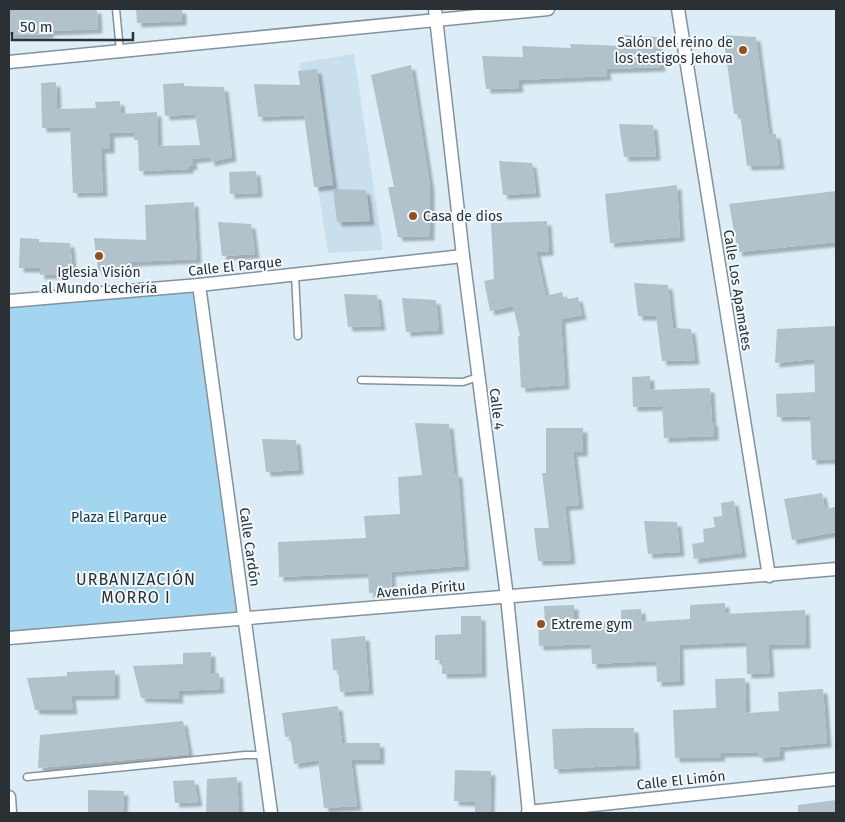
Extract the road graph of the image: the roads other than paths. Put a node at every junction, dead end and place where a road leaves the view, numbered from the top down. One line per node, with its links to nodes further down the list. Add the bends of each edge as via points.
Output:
1 (116, 9): 5 (lane)
2 (548, 9): 4 (street)
3 (678, 9): 15 (street, Calle Los Apamates)
4 (436, 14): 5 (street); 7 (street, Calle 4)
5 (120, 51): 6 (street)
6 (9, 62)
7 (463, 256): 8 (street, Calle El Parque); 12 (street, Calle 4)
8 (295, 274): 9 (street, Calle El Parque); 11 (lane)
9 (198, 285): 10 (street, Calle El Parque); 17 (street, Calle Cardón)
10 (9, 301)
11 (298, 336)
12 (478, 377): 13 (lane, via 462,382); 16 (street, Calle 4)
13 (361, 380)
14 (836, 569): 15 (street, Avenida Píritu)
15 (769, 576): 16 (street, Avenida Píritu)
16 (507, 597): 17 (street, Avenida Píritu); 23 (street, Calle 4)
17 (244, 619): 18 (street, Avenida Píritu); 19 (street, Calle Cardón)
18 (9, 638)
19 (263, 755): 20 (lane); 25 (street, Calle Cardón)
20 (27, 777)
21 (836, 779): 23 (street, Calle El Limón)
22 (9, 797): 24 (street)
23 (528, 812)
24 (10, 813)
25 (271, 813)

